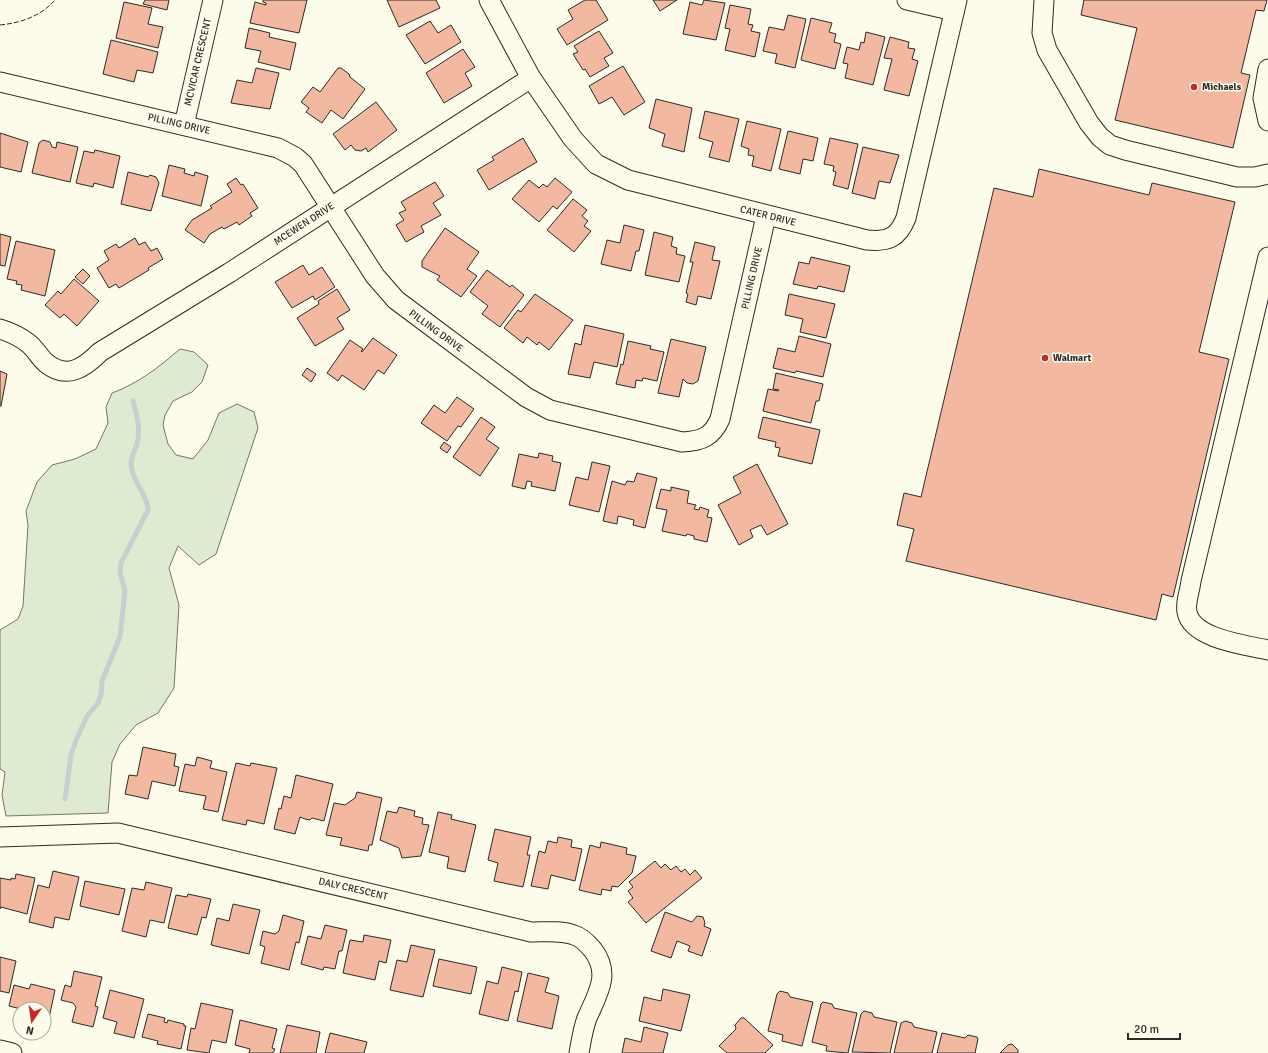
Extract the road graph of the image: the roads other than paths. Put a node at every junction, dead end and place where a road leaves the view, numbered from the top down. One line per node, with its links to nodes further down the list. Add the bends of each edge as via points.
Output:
1 (213, 0): 10 (street, MCVICAR CRESCENT)
2 (489, 0): 7 (street, CATER DRIVE)
3 (907, 0): 5 (street)
4 (1044, 0): 11 (street, via 1042,33 1047,50 1089,123 1110,145 1237,177)
5 (956, 6): 13 (street, CATER DRIVE, via 907,214 898,234 879,241 867,240)
6 (1268, 70): 9 (street, via 1263,98)
7 (531, 78): 12 (street, MCEWEN DRIVE); 13 (street, CATER DRIVE, via 573,139 596,164 628,180)
8 (0, 82): 10 (street, PILLING DRIVE)
9 (1268, 121)
10 (184, 125): 12 (street, PILLING DRIVE, via 287,152 303,164)
11 (1268, 174)
12 (331, 206): 13 (street, PILLING DRIVE, via 375,276 396,300 526,398 550,410 682,442 706,437 715,430 720,419); 15 (street, MCEWEN DRIVE, via 229,273 100,352 79,370 57,370 46,363 29,343)
13 (766, 216)
14 (1268, 257): 16 (street, via 1191,581 1187,612 1193,624 1210,635)
15 (0, 329)
16 (1268, 650)
17 (0, 837): 20 (street, DALY CRESCENT, via 118,833 531,932 574,935 589,945 599,958 603,972)
18 (0, 1050): 19 (street)
19 (12, 1053)
20 (578, 1053)

